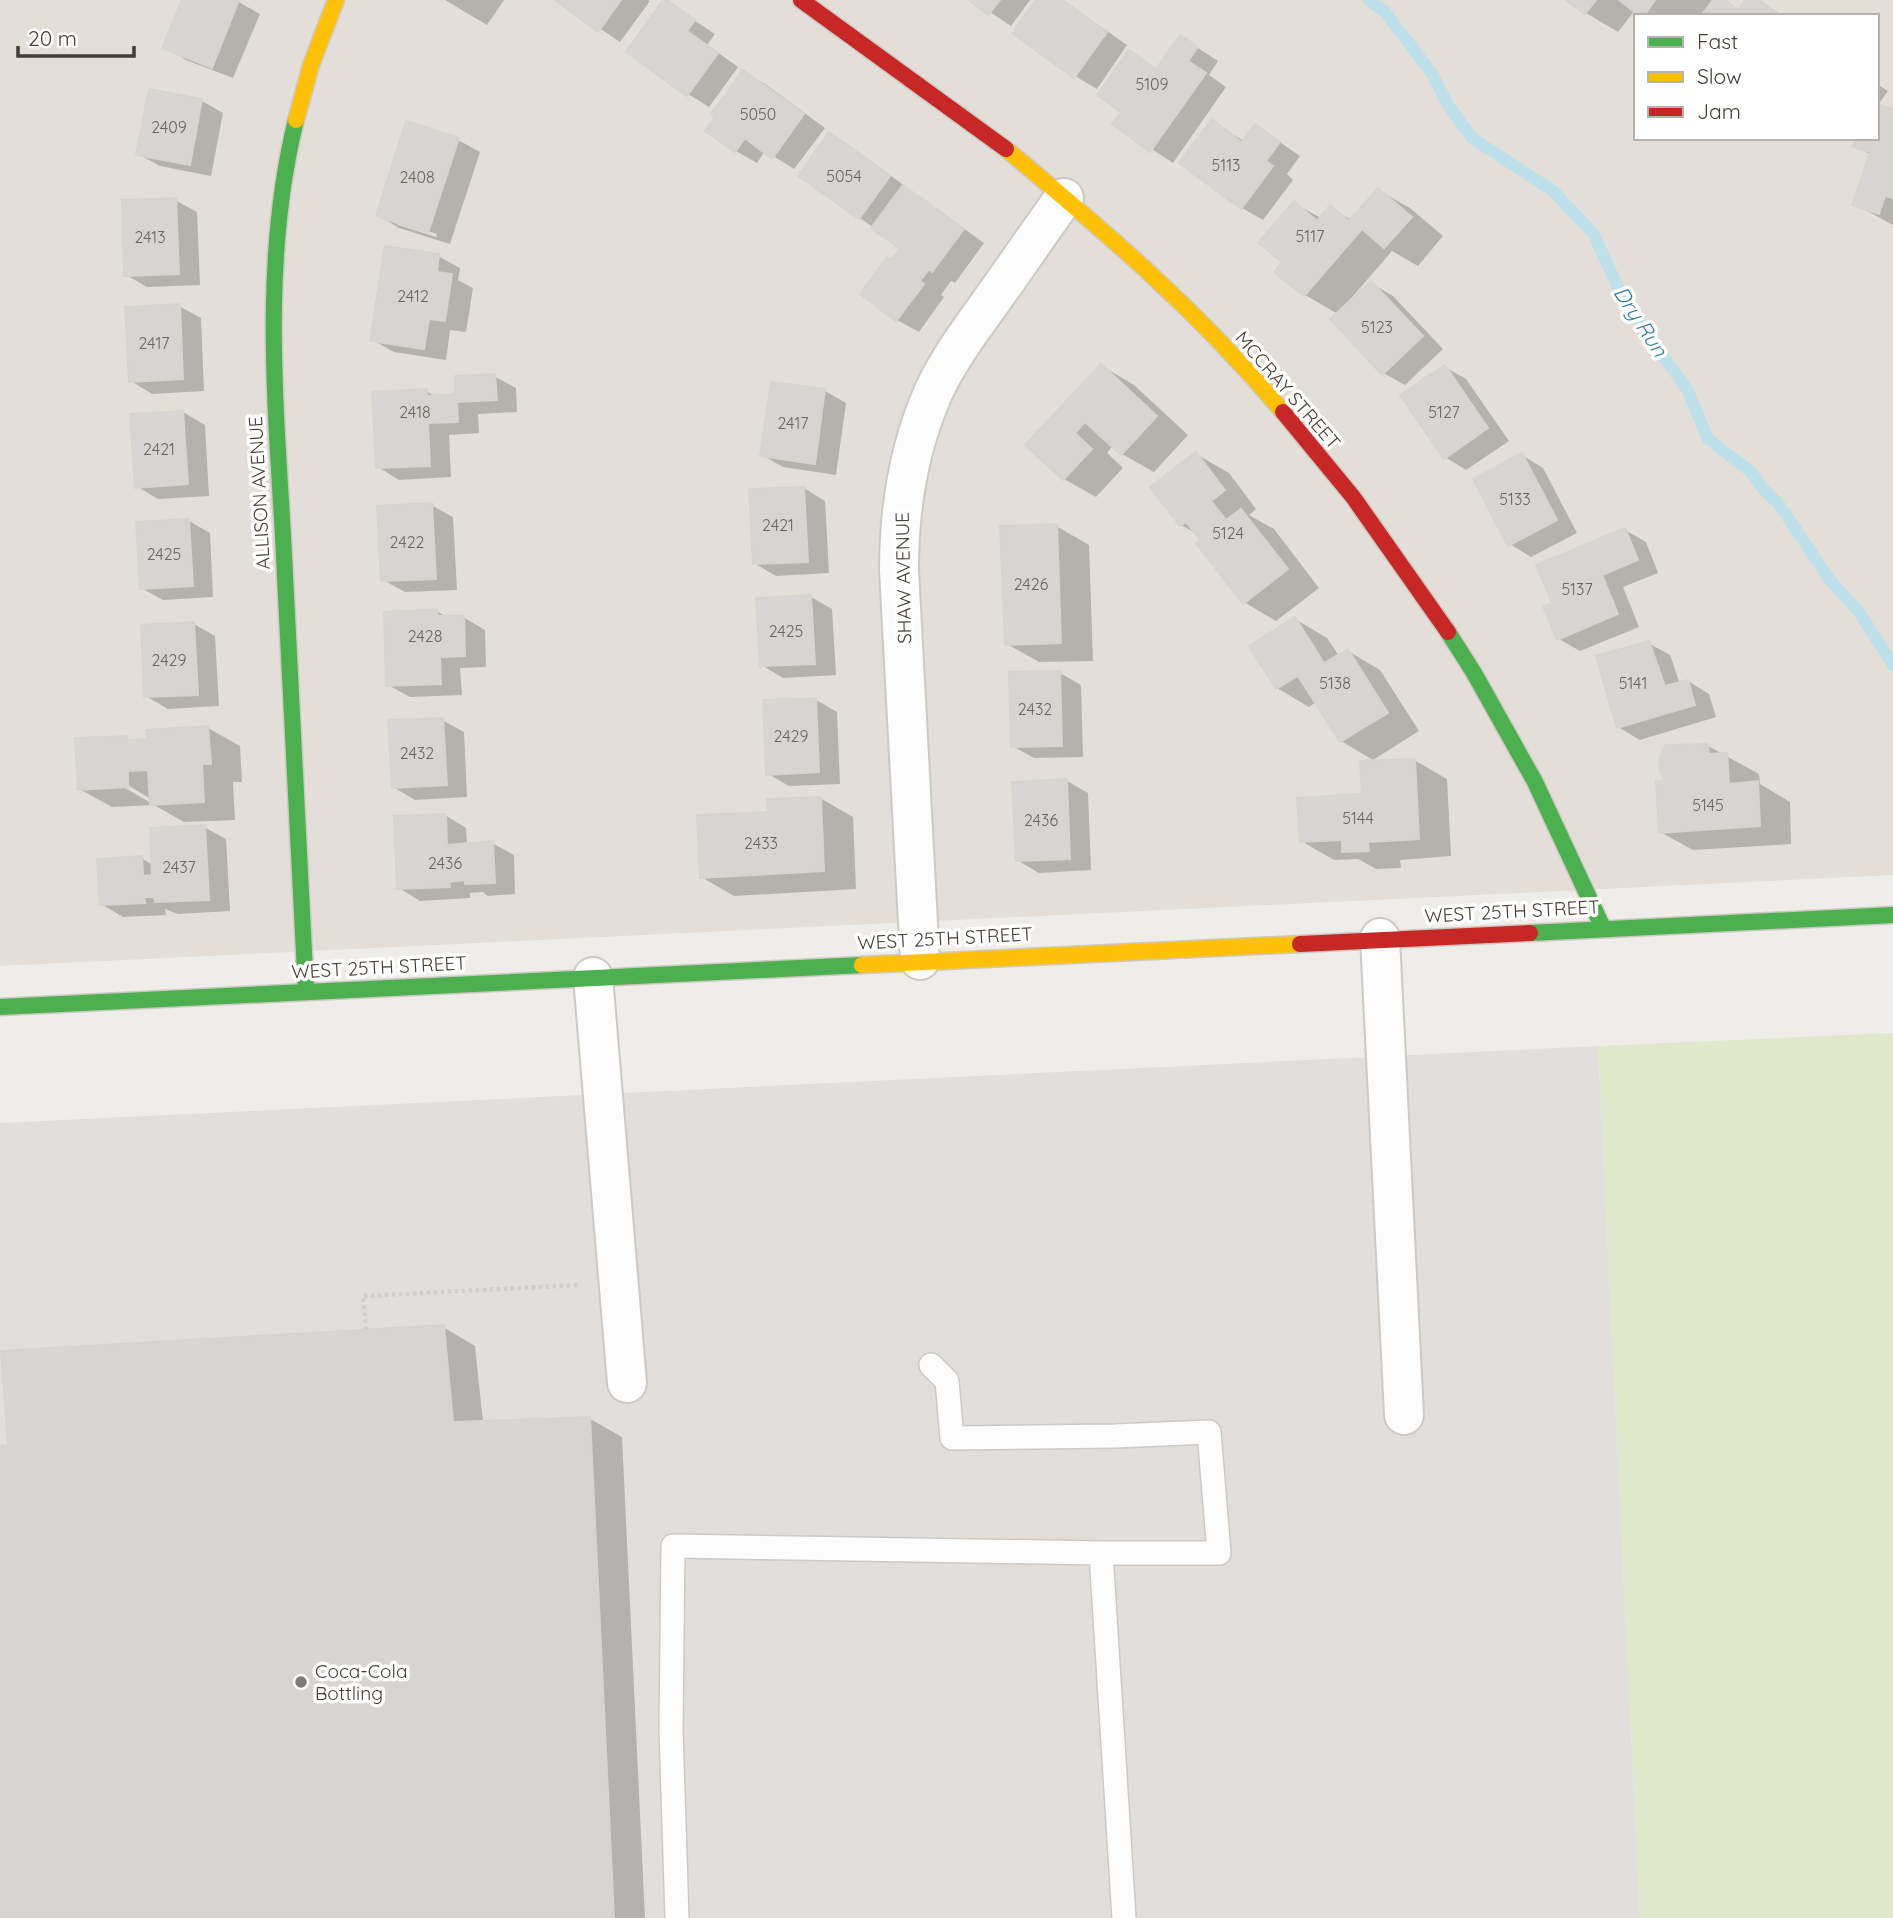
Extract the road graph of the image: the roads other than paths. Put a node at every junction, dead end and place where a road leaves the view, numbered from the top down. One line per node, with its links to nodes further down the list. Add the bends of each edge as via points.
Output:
1 (336, 0): 9 (street, ALLISON AVENUE, via 310,67 292,137 272,277)
2 (801, 0): 3 (street, MCCRAY STREET, via 1003,147)
3 (1064, 198): 5 (street, MCCRAY STREET, via 1106,232 1224,347 1361,507 1436,614 1501,719); 7 (street, SHAW AVENUE, via 950,360 924,416 905,480 899,570)
4 (1893, 915): 5 (street, WEST 25TH STREET)
5 (1603, 928): 6 (street, WEST 25TH STREET)
6 (1380, 939): 7 (street, WEST 25TH STREET); 13 (street)
7 (920, 960): 8 (street, WEST 25TH STREET)
8 (593, 977): 9 (street, WEST 25TH STREET); 12 (street)
9 (306, 992): 10 (street, WEST 25TH STREET)
10 (0, 1007)
11 (931, 1365): 14 (lane, via 947,1381 952,1438 1209,1432 1219,1553)
12 (627, 1383)
13 (1404, 1415)
14 (1101, 1553): 15 (lane, via 673,1546 671,1729); 16 (lane)
15 (677, 1918)
16 (1124, 1918)

